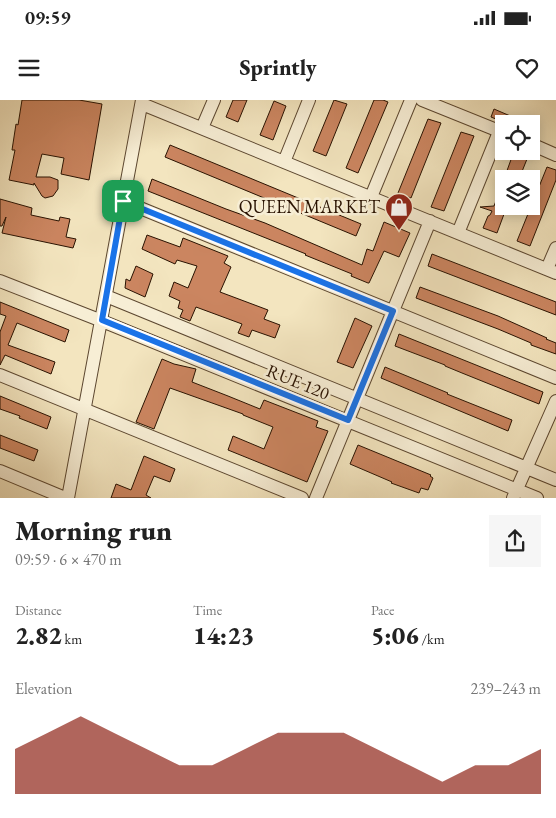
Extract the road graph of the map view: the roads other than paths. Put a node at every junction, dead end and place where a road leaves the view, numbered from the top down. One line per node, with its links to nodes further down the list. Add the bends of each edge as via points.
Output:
1 (214, 100): 6 (street)
2 (309, 100): 11 (street)
3 (411, 100): 12 (street)
4 (422, 100): 7 (street)
5 (142, 102): 6 (street); 13 (street)
6 (202, 128): 11 (street)
7 (495, 129)
8 (495, 148): 15 (street)
9 (540, 148): 10 (street)
10 (556, 155)
11 (284, 162): 12 (street)
12 (371, 197): 14 (street)
13 (123, 201): 19 (street); 20 (street)
14 (430, 221): 15 (street); 20 (street)
15 (458, 233): 17 (street)
16 (556, 248): 17 (street)
17 (552, 271)
18 (0, 281): 21 (street, RUE 120)
19 (106, 296): 21 (street); 24 (street)
20 (393, 311): 23 (street); 24 (street)
21 (102, 320): 26 (street); 27 (street, RUE 120)
22 (0, 375): 26 (street)
23 (556, 378)
24 (356, 398): 27 (street); 28 (street)
25 (556, 401): 28 (street)
26 (85, 410): 32 (street); 33 (street)
27 (348, 420): 31 (street, RUE 120); 34 (street)
28 (527, 468): 30 (street); 31 (street)
29 (0, 471): 32 (street)
30 (556, 480)
31 (515, 494): 35 (street, RUE 120)
32 (67, 498)
33 (302, 498)
34 (316, 498)
35 (537, 498)

